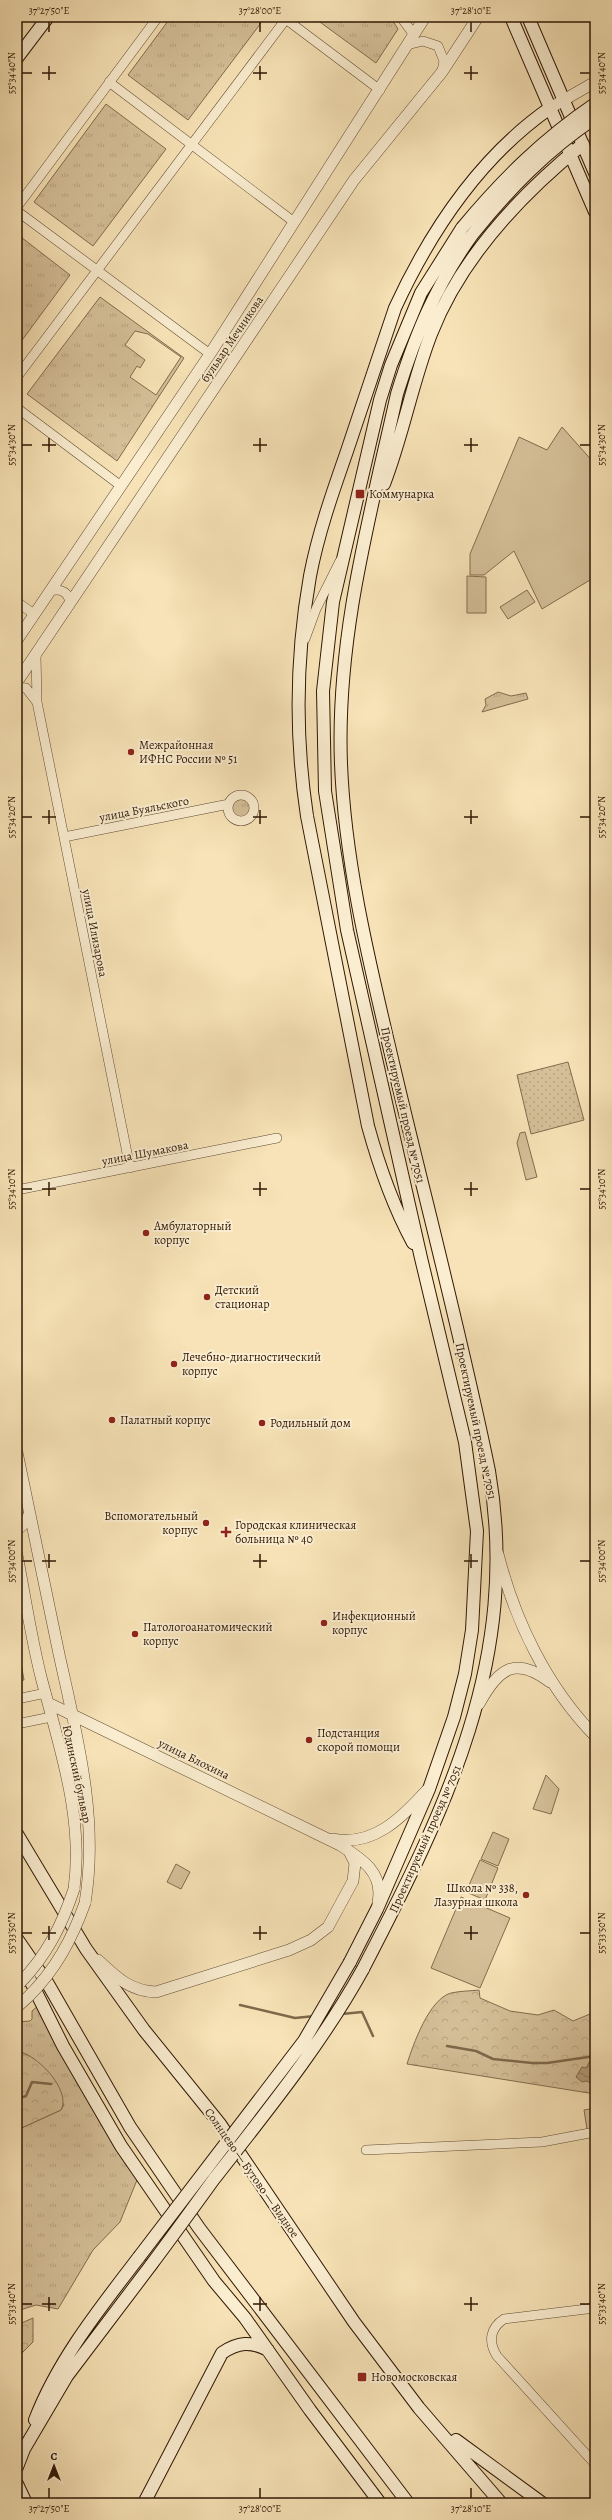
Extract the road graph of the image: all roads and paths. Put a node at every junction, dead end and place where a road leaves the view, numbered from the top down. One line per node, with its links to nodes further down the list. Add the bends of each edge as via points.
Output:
1 (48, 17): 11 (main road)
2 (158, 17): 13 (street)
3 (401, 17): 9 (street)
4 (425, 17): 9 (street, бульвар Мечникова)
5 (511, 17): 18 (main road)
6 (528, 17): 16 (main road)
7 (285, 18): 15 (street); 21 (street)
8 (479, 18): 12 (street, бульвар Мечникова)
9 (414, 35): 10 (street, бульвар Мечникова)
10 (407, 45): 12 (street, via 423,41 438,46 444,61); 15 (street, бульвар Мечникова)
11 (17, 58)
12 (442, 72): 38 (street, бульвар Мечникова, via 354,180)
13 (109, 82): 21 (street); 24 (street)
14 (595, 82): 16 (street)
15 (380, 90): 27 (street, бульвар Мечникова)
16 (564, 100): 18 (street); 20 (main road)
17 (595, 104): 28 (main road, bridge, via 565,124 523,160 496,187)
18 (550, 108): 22 (main road); 42 (main road, via 514,138 480,172 447,214 408,280 390,323 321,530 310,576)
19 (595, 118): 28 (main road, bridge, via 570,134 530,168)
20 (583, 144): 22 (main road); 23 (main road)
21 (192, 146): 27 (street); 29 (street)
22 (570, 154): 26 (main road); 34 (main road, via 494,230 456,283 431,333 387,476)
23 (595, 173)
24 (17, 207)
25 (17, 211): 29 (street)
26 (595, 212)
27 (294, 222): 30 (street, бульвар Мечникова)
28 (467, 231): 34 (main road, Проектируемый проезд № 7051, via 434,295 408,360 397,394); 35 (main road, Проектируемый проезд № 7051, via 421,293 391,365 380,400)
29 (97, 271): 30 (street); 31 (street)
30 (210, 354): 33 (street, бульвар Мечникова)
31 (17, 377)
32 (17, 408): 33 (street)
33 (121, 486): 36 (street, бульвар Мечникова)
34 (368, 523): 55 (main road, Проектируемый проезд № 7051, via 344,656 341,763 346,817 370,966 484,1445 494,1496)
35 (343, 555): 42 (street, via 316,608); 51 (main road, Проектируемый проезд № 7051, via 333,602 322,691 326,798 354,963)
36 (50, 591): 38 (street, via 64,591 69,597); 39 (street, бульвар Мечникова)
37 (17, 602): 39 (street)
38 (70, 604): 41 (street, бульвар Мечникова)
39 (34, 614): 40 (street, бульвар Мечникова)
40 (17, 640)
41 (36, 655): 43 (street, бульвар Мечникова); 45 (street, улица Илизарова)
42 (300, 658): 51 (main road, via 298,713 302,784 349,1031 375,1150 403,1225)
43 (17, 682)
44 (17, 687): 45 (street, via 26,688)
45 (37, 702): 47 (street, улица Илизарова)
46 (229, 804): 47 (street, улица Буяльского)
47 (64, 837): 49 (street, улица Илизарова)
48 (277, 1138): 49 (street, улица Шумакова)
49 (130, 1168): 50 (street, улица Шумакова)
50 (17, 1190)
51 (421, 1258): 65 (main road, Проектируемый проезд № 7051, via 465,1442 478,1531 474,1604 465,1674 454,1717)
52 (17, 1452): 53 (street, Юдинский бульвар)
53 (29, 1512): 54 (street, via 23,1526); 61 (street, Юдинский бульвар)
54 (17, 1531)
55 (497, 1553): 57 (street, via 512,1603); 60 (main road, Проектируемый проезд № 7051, via 492,1631)
56 (17, 1555): 58 (street, Юдинский бульвар)
57 (551, 1682): 60 (street, via 529,1669 508,1669 493,1680); 64 (street)
58 (47, 1698): 59 (street); 61 (street, улица Блохина); 62 (street, Юдинский бульвар)
59 (17, 1699)
60 (478, 1704): 80 (main road, Проектируемый проезд № 7051, bridge, via 440,1810 363,1969 330,2025 307,2060 67,2376)
61 (72, 1715): 67 (street, улица Блохина); 74 (street, Юдинский бульвар, bridge, via 90,1827 91,1858 85,1903 61,1957)
62 (52, 1717): 63 (street); 73 (street, Юдинский бульвар, bridge, via 76,1832 77,1867 66,1915 50,1946)
63 (17, 1724)
64 (595, 1736)
65 (429, 1789): 67 (street, via 396,1822 376,1834 348,1840); 69 (main road, Проектируемый проезд № 7051)
66 (17, 1834): 71 (main road, Солнцево — Бутово — Видное)
67 (328, 1838): 68 (street)
68 (349, 1851): 69 (street, via 365,1862 374,1873 379,1888); 71 (street, via 355,1863 355,1876 336,1915 328,1927 311,1940 289,1950 175,1988 142,1992 130,1988)
69 (377, 1909): 80 (main road, Проектируемый проезд № 7051, bridge, via 350,1962 304,2041 138,2257 58,2371)
70 (17, 1939): 87 (main road, via 48,1984 130,2127 199,2228)
71 (86, 1949): 79 (main road, Солнцево — Бутово — Видное, via 144,2030 220,2124 354,2322)
72 (17, 1954): 78 (main road, via 63,2046 121,2146 214,2281)
73 (19, 1984)
74 (17, 2007)
75 (595, 2132): 76 (street, via 542,2142)
76 (366, 2150)
77 (595, 2308): 81 (street, via 504,2319 495,2326 491,2338 497,2356)
78 (269, 2350): 85 (main road, via 248,2343 238,2344 222,2353); 86 (main road, via 310,2410)
79 (419, 2408): 88 (main road, Солнцево — Бутово — Видное); 89 (main road, via 465,2449)
80 (24, 2449): 82 (main road)
81 (595, 2464)
82 (17, 2466)
83 (17, 2484): 84 (main road)
84 (26, 2503)
85 (144, 2503)
86 (380, 2503)
87 (408, 2503)
88 (501, 2503)
89 (542, 2503)

